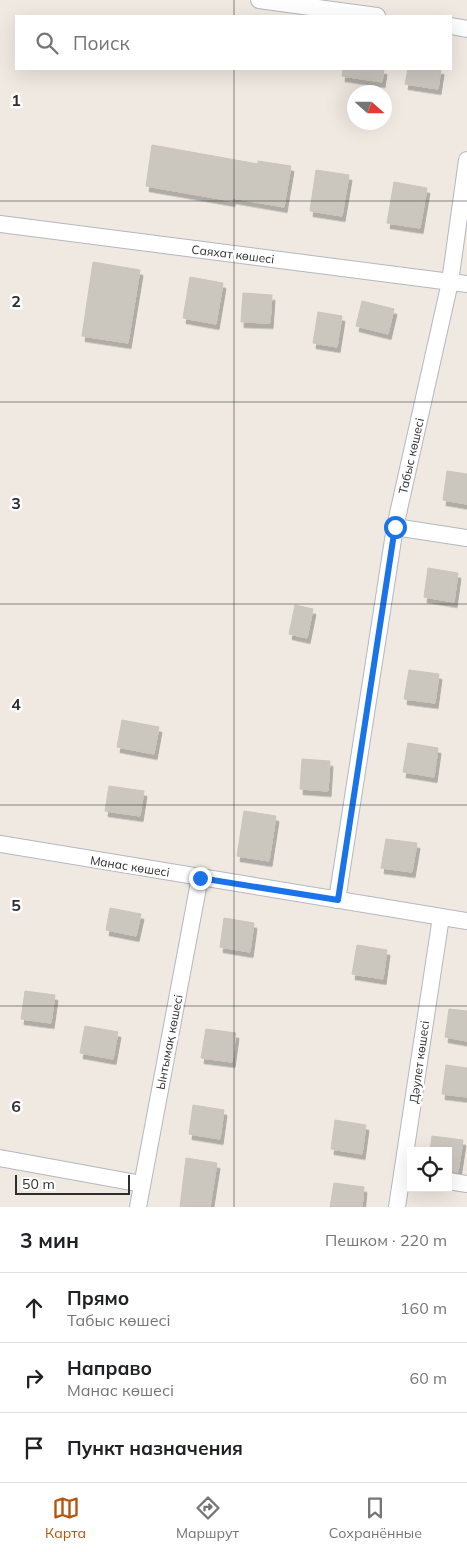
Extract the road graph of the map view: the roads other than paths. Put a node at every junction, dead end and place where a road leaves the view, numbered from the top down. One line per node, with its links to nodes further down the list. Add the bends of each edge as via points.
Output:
1 (259, 0): 2 (street)
2 (370, 15)
3 (452, 26): 4 (street)
4 (467, 29)
5 (467, 160): 7 (street, Табыс көшесі)
6 (0, 224): 7 (street, Саяхат көшесі)
7 (450, 282): 8 (street, Саяхат көшесі); 9 (street, Табыс көшесі)
8 (467, 284)
9 (395, 527): 10 (street); 13 (street, Табыс көшесі)
10 (467, 538)
11 (0, 844): 12 (street, Манас көшесі)
12 (200, 878): 13 (street, Манас көшесі); 19 (street, Ынтымақ көшесі)
13 (338, 900): 14 (street, Манас көшесі)
14 (441, 917): 15 (street, Манас көшесі); 17 (street, Дәулет көшесі)
15 (467, 921)
16 (0, 1158): 19 (street)
17 (406, 1175): 22 (street, Дәулет көшесі)
18 (452, 1182): 20 (street)
19 (142, 1184): 21 (street, Ынтымақ көшесі)
20 (467, 1184)
21 (138, 1207)
22 (397, 1207)

